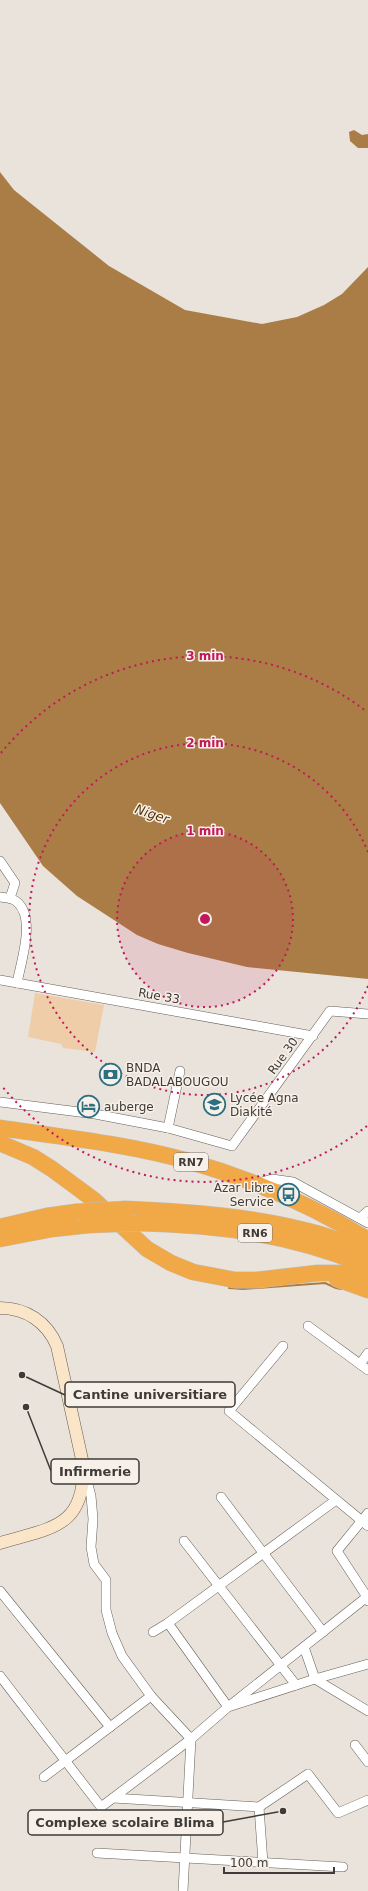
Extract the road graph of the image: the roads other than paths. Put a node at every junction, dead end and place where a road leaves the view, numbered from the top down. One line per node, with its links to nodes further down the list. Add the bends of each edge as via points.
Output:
1 (0, 861): 3 (street, via 15,883)
2 (0, 897): 3 (street)
3 (10, 898): 5 (street, via 17,902 26,914 27,928)
4 (0, 980): 5 (street, Rue 33)
5 (17, 983): 7 (street, Rue 33)
6 (368, 1014): 7 (street, Rue 30, via 330,1011)
7 (313, 1036): 12 (street, Rue 30, via 232,1146)
8 (180, 1071): 12 (street)
9 (0, 1102): 12 (street, via 95,1114)
10 (0, 1116): 13 (highway)
11 (0, 1128): 13 (highway, RN7)
12 (168, 1128)
13 (26, 1132): 15 (highway, RN7, via 142,1150 188,1161)
14 (0, 1143): 22 (highway, via 33,1157 52,1169 94,1200 147,1249 193,1272 235,1280)
15 (260, 1185): 16 (street, via 265,1180 272,1179 293,1182); 19 (highway, RN7, via 348,1227)
16 (366, 1216)
17 (0, 1227): 20 (highway, RN6, bridge, via 76,1212 126,1209 190,1212 273,1223 320,1234)
18 (0, 1239): 21 (highway, RN6, bridge, via 88,1225 138,1223 210,1226 251,1231 334,1252)
19 (368, 1240)
20 (368, 1252)
21 (368, 1266)
22 (318, 1273): 23 (highway); 24 (highway)
23 (368, 1276)
24 (368, 1290)
25 (0, 1308): 31 (street, via 21,1310 34,1317 52,1334 57,1346)
26 (308, 1326): 29 (street)
27 (283, 1346): 33 (street, via 229,1411)
28 (368, 1353): 29 (street)
29 (360, 1364): 30 (street)
30 (368, 1370)
31 (83, 1464): 37 (street, via 82,1494 71,1514 44,1531); 51 (street, via 91,1496 91,1546 94,1564 106,1580 106,1610 112,1633 122,1656)
32 (221, 1497): 38 (street)
33 (336, 1500): 35 (street); 38 (street)
34 (368, 1513): 35 (street)
35 (364, 1524): 41 (street, via 337,1551)
36 (184, 1541): 39 (street)
37 (0, 1543)
38 (264, 1553): 39 (street); 44 (street)
39 (219, 1586): 42 (street); 47 (street)
40 (0, 1590): 54 (street)
41 (368, 1598): 44 (street)
42 (168, 1623): 43 (street); 52 (street)
43 (153, 1632)
44 (323, 1632): 45 (street)
45 (304, 1647): 47 (street); 49 (street)
46 (368, 1664): 49 (street)
47 (280, 1666): 50 (street); 52 (street)
48 (0, 1676): 57 (street)
49 (315, 1679): 50 (street); 53 (street)
50 (296, 1686): 52 (street)
51 (151, 1696): 54 (street); 55 (street)
52 (228, 1707): 55 (street)
53 (368, 1711)
54 (110, 1727): 57 (street)
55 (190, 1739): 60 (street); 62 (street)
56 (355, 1745): 58 (street)
57 (66, 1761): 59 (street); 60 (street, via 101,1807)
58 (368, 1762)
59 (44, 1778)
60 (113, 1798): 62 (street)
61 (368, 1800): 63 (street, via 338,1813 308,1774)
62 (189, 1802): 63 (street); 65 (street)
63 (259, 1807): 66 (street)
64 (97, 1853): 65 (street)
65 (185, 1859): 66 (street); 68 (street)
66 (263, 1863): 67 (street)
67 (343, 1867)
68 (183, 1891)

